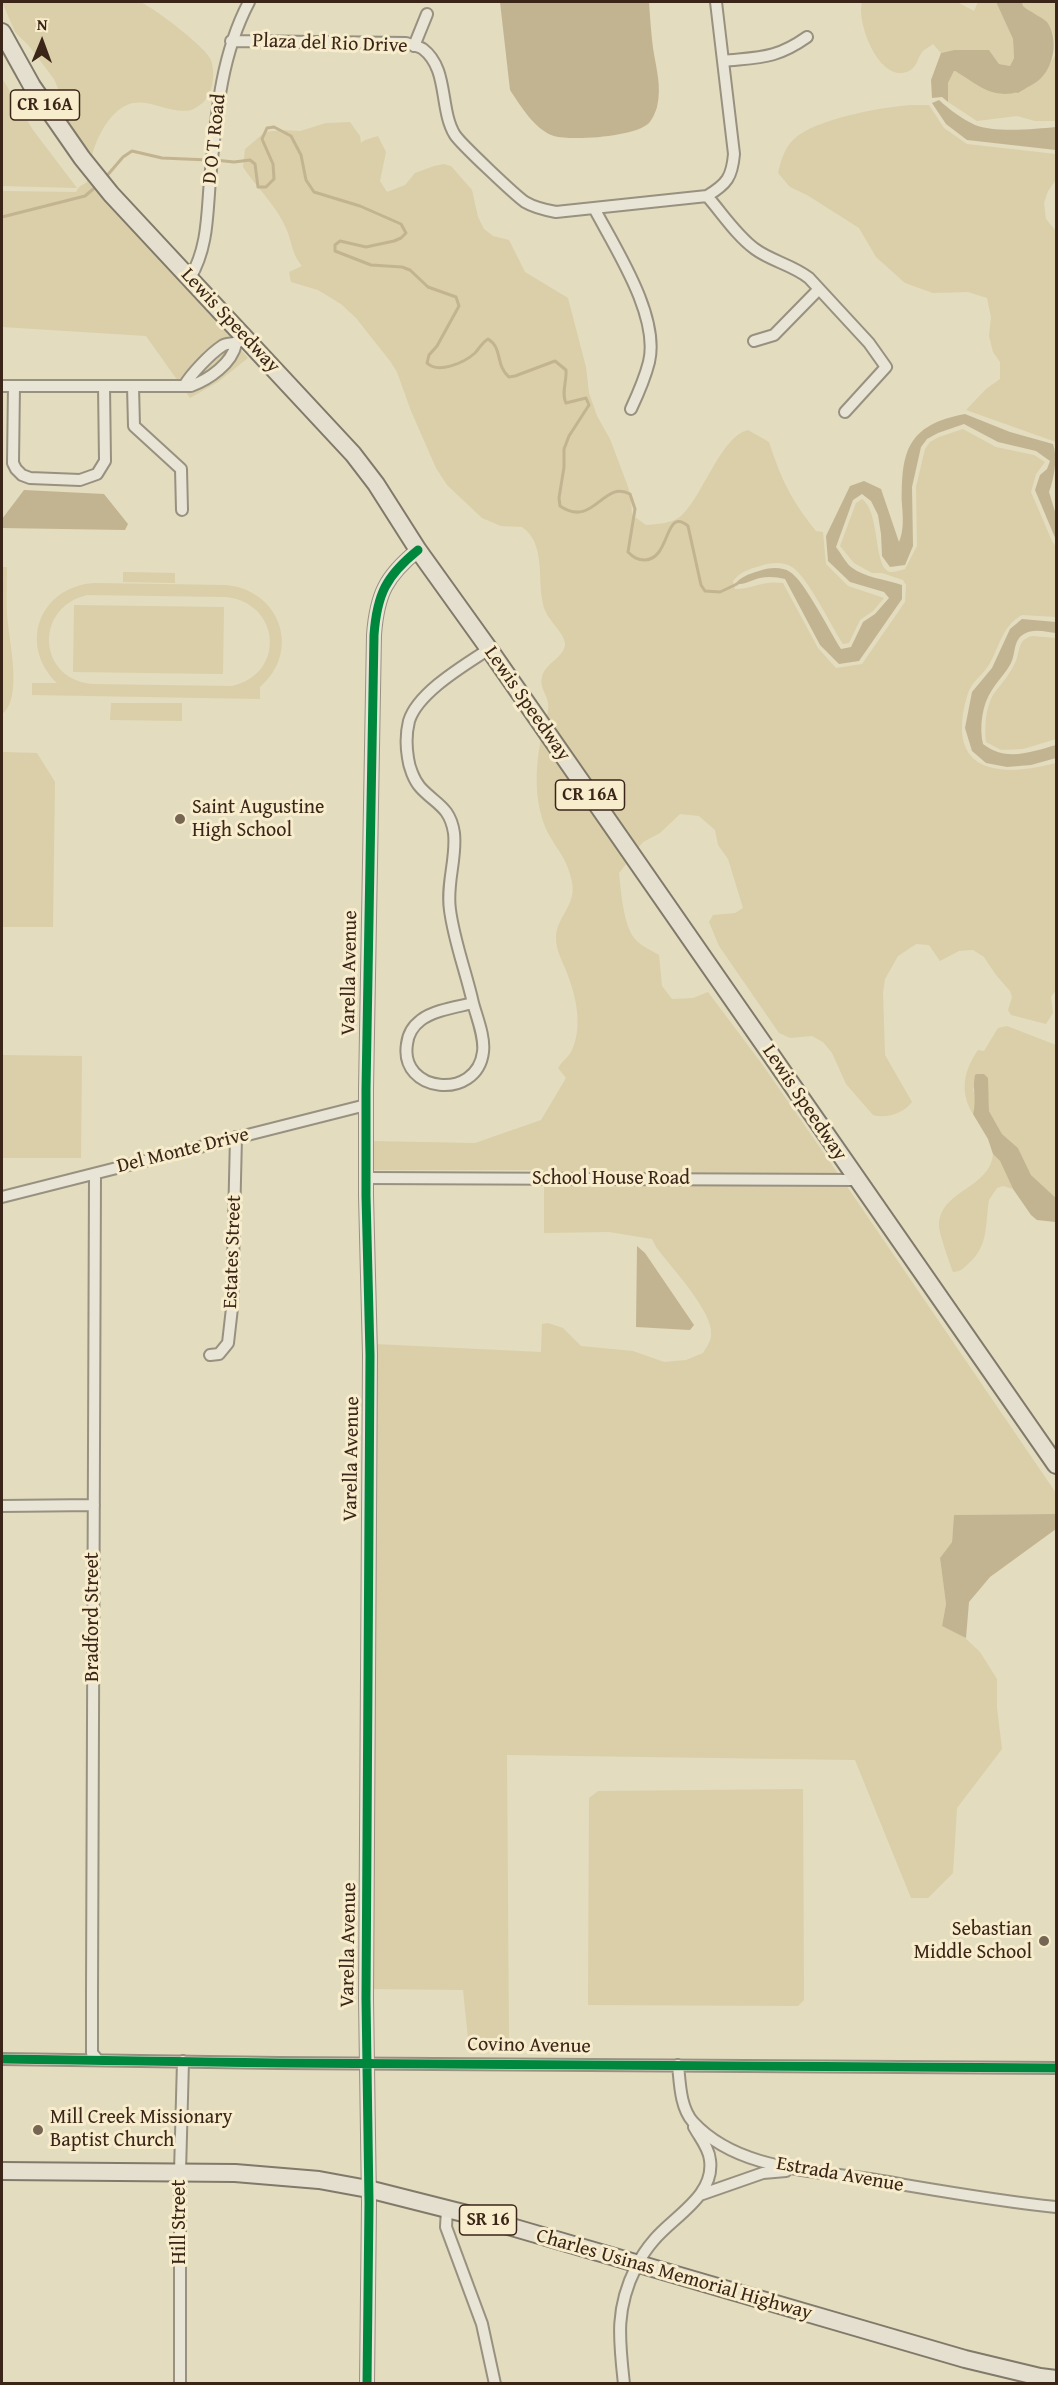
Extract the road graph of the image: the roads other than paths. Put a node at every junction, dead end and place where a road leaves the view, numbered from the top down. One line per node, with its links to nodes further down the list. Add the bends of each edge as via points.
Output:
1 (249, 2): 6 (street, D O T Road)
2 (716, 2): 8 (street)
3 (427, 14): 7 (street)
4 (2, 32): 11 (main road, Lewis Speedway / CR 16A, via 44,104 99,179)
5 (807, 37): 8 (street, via 772,56)
6 (231, 41): 7 (street, Plaza del Rio Drive); 11 (street, D O T Road, via 222,78 205,242)
7 (414, 46): 10 (street, Plaza del Rio Drive, via 423,49 434,63 442,83 446,115 456,136 523,201 556,212)
8 (723, 61): 9 (street, via 734,154 732,172 721,188)
9 (707, 195): 10 (street, Plaza del Rio Drive); 12 (street, via 756,250 799,270)
10 (594, 208): 19 (street, via 643,303 650,334 650,360)
11 (190, 278): 13 (main road, Lewis Speedway / CR 16A)
12 (818, 290): 14 (street, via 774,335); 20 (street, via 869,343 886,367)
13 (240, 340): 16 (street, via 223,345 184,386); 22 (main road, Lewis Speedway / CR 16A, via 353,454)
14 (754, 342)
15 (104, 386): 16 (street); 18 (street); 18 (street, via 105,461 97,474 80,480 30,478 16,469)
16 (133, 386): 21 (street, via 134,426 181,469)
17 (2, 387): 18 (street)
18 (14, 387)
19 (631, 409)
20 (845, 412)
21 (182, 510)
22 (418, 550): 23 (main road, Lewis Speedway / CR 16A); 25 (street, Varella Avenue, via 388,578 375,618)
23 (489, 649): 24 (street, via 425,697 409,721 406,746 409,765 419,786 450,816 454,834 448,885 450,910); 29 (main road, Lewis Speedway / CR 16A)
24 (473, 1003): 24 (street, via 483,1045 475,1071 451,1086 424,1081 408,1059 406,1049 411,1032 423,1018)
25 (366, 1105): 26 (street, Del Monte Drive); 28 (street, Varella Avenue)
26 (236, 1137): 27 (street, Del Monte Drive); 31 (street, Estates Street, via 228,1343 219,1354)
27 (95, 1174): 30 (street, Del Monte Drive); 33 (street, Bradford Street)
28 (365, 1178): 29 (street, School House Road); 38 (street, Varella Avenue, via 370,1354)
29 (857, 1180): 32 (main road, Lewis Speedway / CR 16A)
30 (2, 1197)
31 (210, 1355)
32 (1056, 1465)
33 (94, 1505): 34 (street); 36 (street, Bradford Street, via 92,2053)
34 (2, 1506)
35 (2, 2059): 36 (street, Covino Avenue)
36 (98, 2059): 37 (street, Covino Avenue)
37 (183, 2061): 38 (street, Covino Avenue); 44 (street, Hill Street)
38 (366, 2063): 39 (street, Covino Avenue); 45 (street, Varella Avenue)
39 (678, 2065): 40 (street, Covino Avenue); 41 (street, via 683,2102)
40 (1056, 2068)
41 (690, 2119): 42 (street, Estrada Avenue, via 717,2141 747,2156); 46 (street, via 710,2160 708,2181)
42 (796, 2170): 46 (street, via 763,2173); 47 (street, Estrada Avenue)
43 (2, 2171): 44 (main road, Charles Usinas Memorial Highway / SR 16)
44 (180, 2172): 45 (main road, Charles Usinas Memorial Highway / SR 16, via 280,2176); 51 (street, Hill Street)
45 (368, 2188): 48 (main road, Charles Usinas Memorial Highway / SR 16); 52 (street, Varella Avenue)
46 (700, 2195): 49 (street, via 655,2239)
47 (1056, 2207)
48 (447, 2209): 49 (main road, Charles Usinas Memorial Highway / SR 16); 53 (street, via 446,2227 482,2324)
49 (637, 2264): 50 (main road, Charles Usinas Memorial Highway / SR 16, via 965,2360); 54 (street, via 619,2323)
50 (1056, 2379)
51 (180, 2384)
52 (367, 2384)
53 (495, 2384)
54 (624, 2384)

